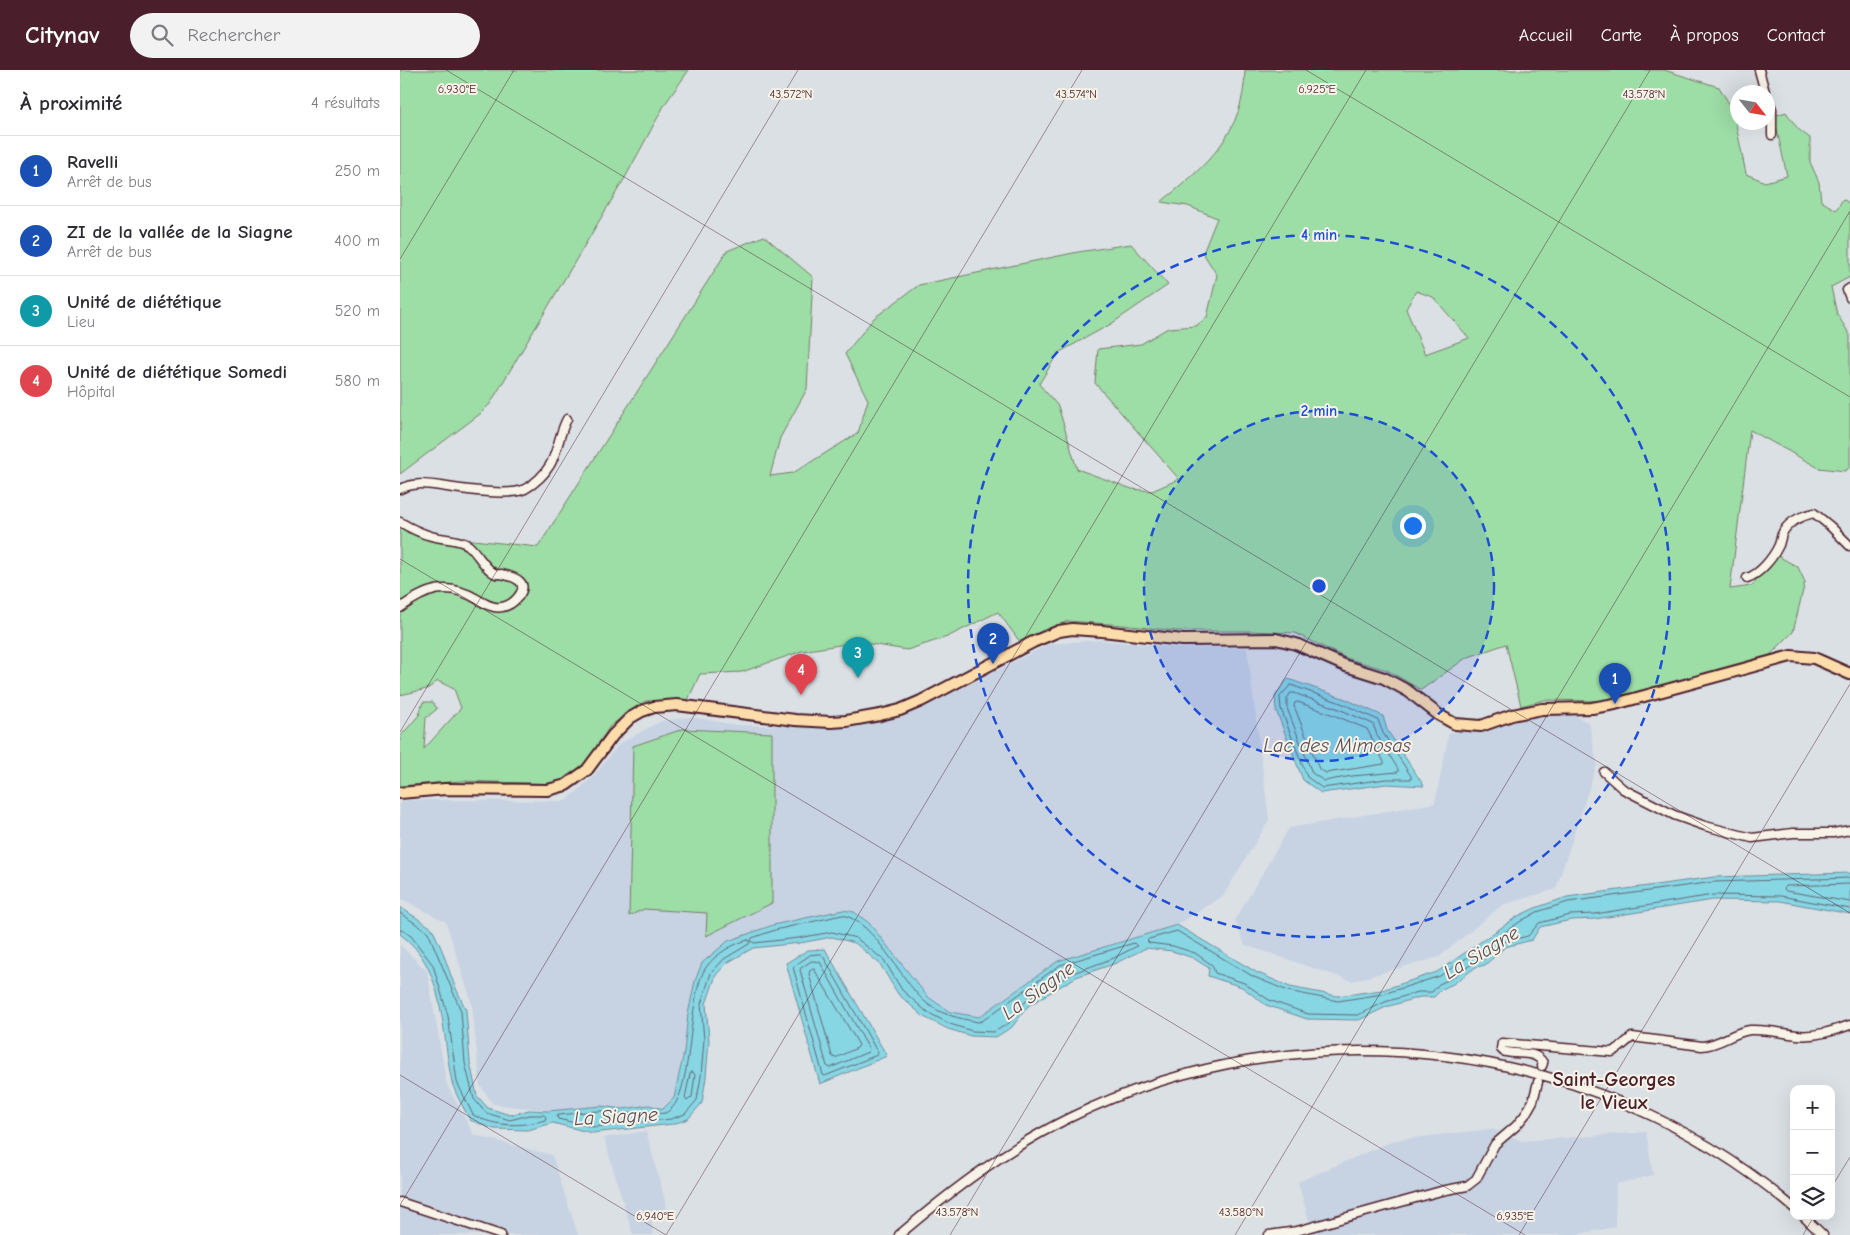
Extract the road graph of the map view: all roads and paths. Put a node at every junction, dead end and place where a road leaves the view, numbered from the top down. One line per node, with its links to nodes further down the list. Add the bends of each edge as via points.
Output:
1 (1758, 70): 2 (street)
2 (1763, 85)
3 (1772, 130): 4 (street)
4 (1772, 135)
5 (1850, 288): 6 (street, via 1847,290)
6 (1850, 298)
7 (567, 419): 8 (street, via 550,466 524,489 515,492 477,490 422,483)
8 (400, 489)
9 (400, 522): 12 (street, via 469,546 493,573 516,579 523,587 513,602 501,608 457,590 442,589 427,591)
10 (1850, 546): 11 (street, via 1814,513 1803,515 1782,533 1778,546 1756,575)
11 (1747, 578)
12 (400, 608)
13 (1850, 674): 15 (main road, via 1814,658 1791,656 1615,704 1542,709 1481,726 1455,724 1384,678 1346,666 1296,644 1276,640 1183,640 1072,629 1033,642 921,702 886,714 831,722 694,706 654,707 630,718 587,770 559,789 445,789)
14 (1604, 772): 16 (street, via 1623,789 1674,815 1752,838)
15 (400, 793)
16 (1850, 830)
17 (1850, 1025): 18 (street, via 1810,1035 1751,1030 1702,1046 1632,1037 1612,1052 1502,1043 1503,1051 1532,1054 1539,1057)
18 (1542, 1066)
19 (1538, 1082): 25 (street, via 1525,1115 1495,1144 1476,1179 1468,1186 1297,1231)
20 (400, 1202): 23 (street)
21 (1790, 1205): 24 (street, via 1751,1175 1688,1136 1631,1106 1575,1085 1533,1072 1455,1057 1335,1051 1272,1056 1205,1069 1104,1102 999,1157)
22 (1806, 1220): 26 (street)
23 (501, 1235)
24 (899, 1235)
25 (1269, 1235)
26 (1823, 1235)

